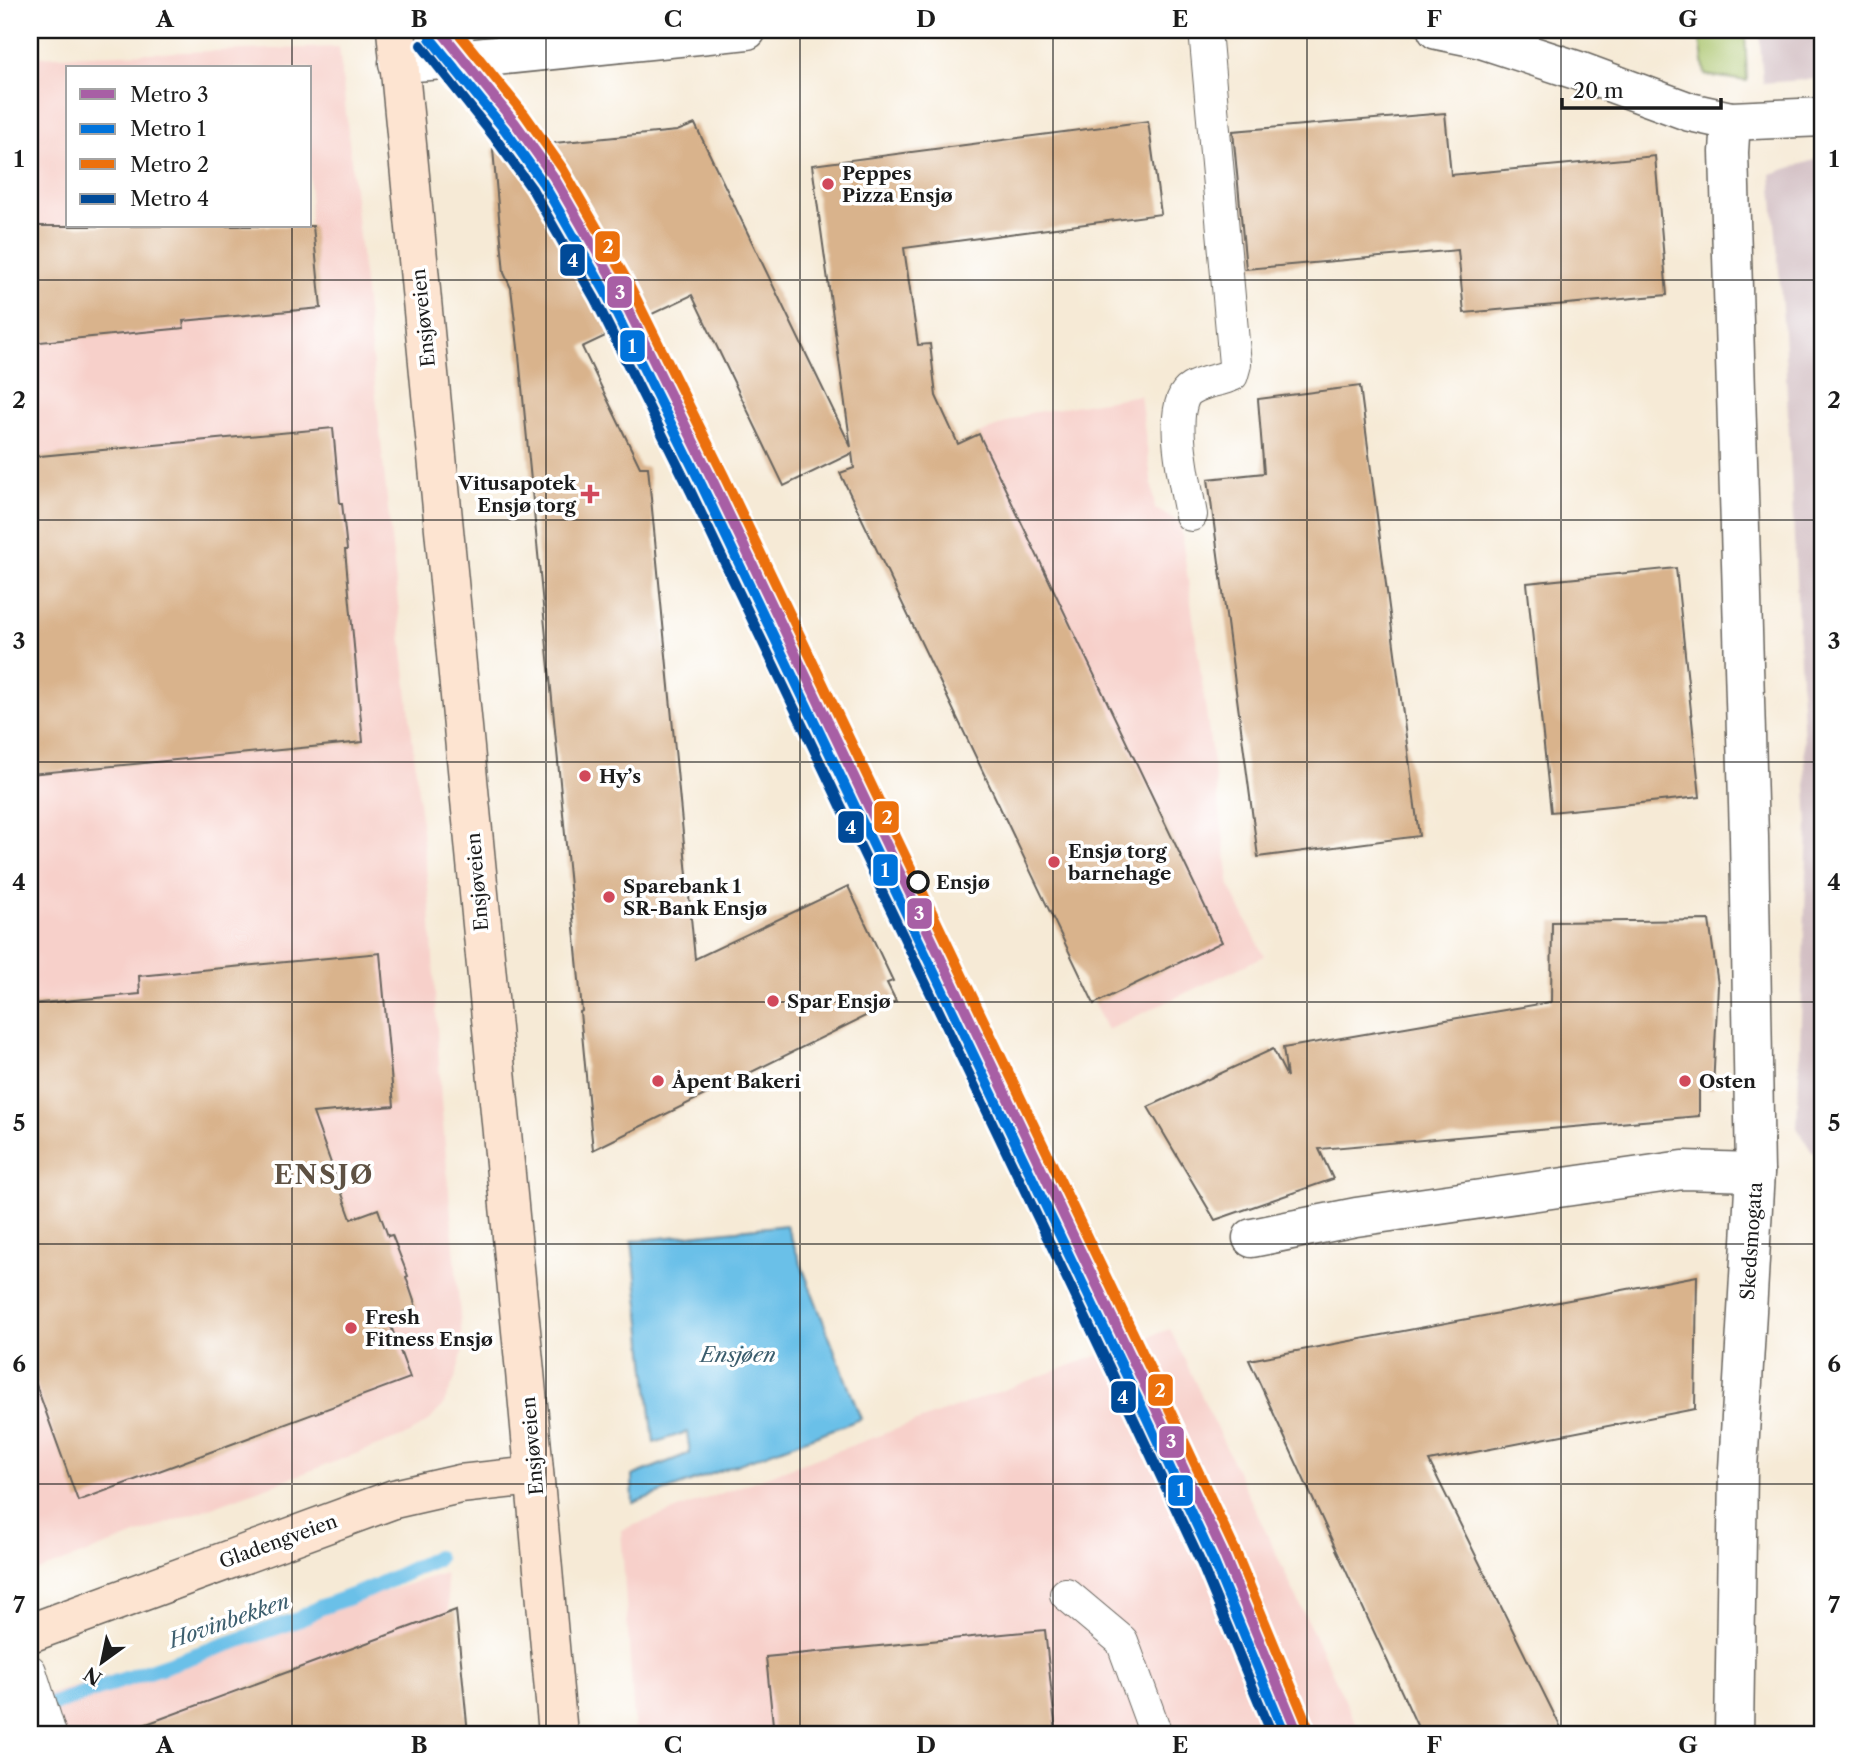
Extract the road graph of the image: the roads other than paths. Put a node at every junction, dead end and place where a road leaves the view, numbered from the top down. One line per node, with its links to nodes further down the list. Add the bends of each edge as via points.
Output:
1 (747, 30): 4 (street, via 476,58)
2 (1205, 30): 7 (lane, via 1235,364 1232,375 1189,389 1182,398 1180,445)
3 (1437, 30): 6 (street, via 1481,39 1690,112)
4 (397, 46): 10 (main road, Ensjøveien)
5 (1823, 117): 6 (street)
6 (1731, 121): 8 (street, via 1728,152)
7 (1191, 515)
8 (1755, 1172): 9 (street, Skedsmogata, via 1683,1170 1356,1217); 17 (street, Skedsmogata, via 1738,1469)
9 (1252, 1238)
10 (534, 1476): 12 (main road, Gladengveien, via 460,1484 394,1499); 15 (main road, Ensjøveien)
11 (1066, 1594): 16 (lane, via 1122,1641)
12 (30, 1633)
13 (34, 1683): 14 (lane)
14 (49, 1729)
15 (558, 1734)
16 (1156, 1734)
17 (1734, 1734)

